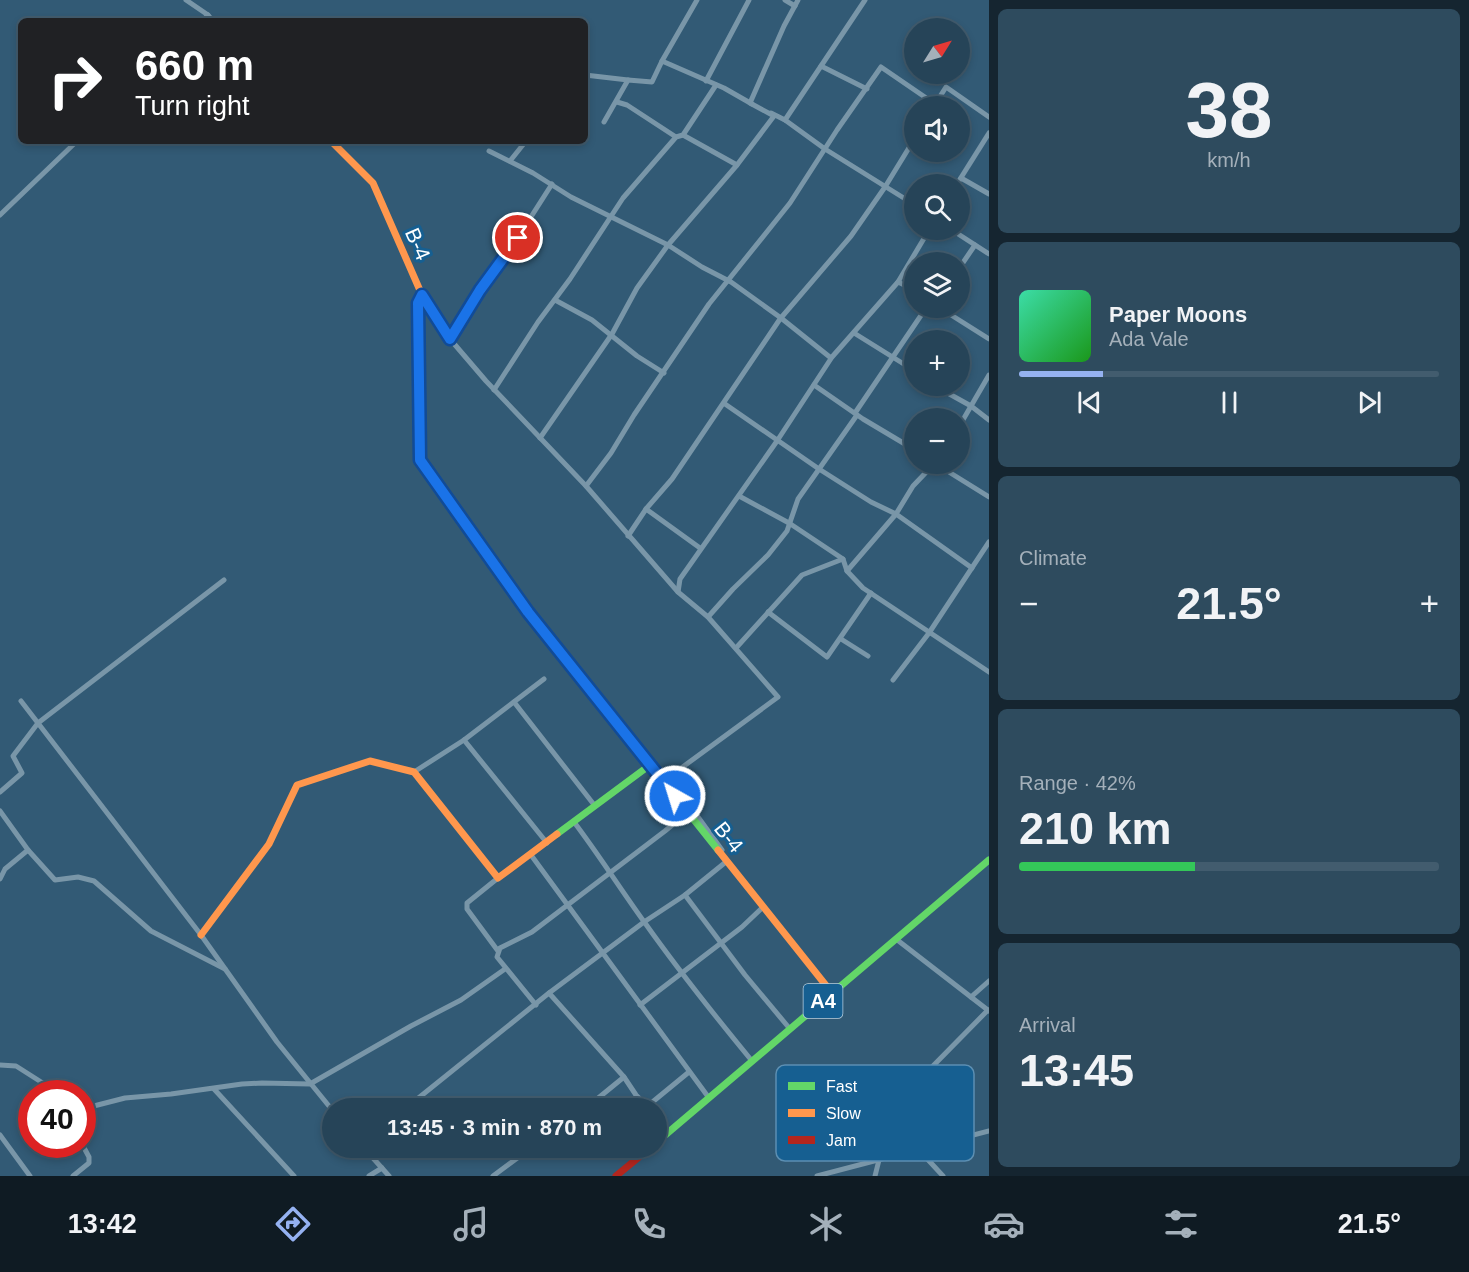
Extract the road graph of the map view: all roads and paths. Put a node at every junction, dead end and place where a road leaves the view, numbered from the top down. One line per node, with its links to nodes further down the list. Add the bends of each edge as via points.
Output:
1 (186, 0): 7 (street)
2 (697, 0): 10 (street)
3 (748, 0): 14 (street)
4 (785, 0): 6 (street)
5 (865, 0): 11 (street)
6 (796, 3): 21 (street)
7 (208, 15): 8 (street); 9 (street)
8 (205, 18)
9 (210, 18)
10 (662, 62): 13 (street, via 652,82); 14 (street)
11 (821, 66): 16 (street); 24 (street)
12 (588, 75): 13 (street)
13 (628, 80): 20 (street)
14 (706, 81): 15 (street)
15 (717, 85): 21 (street); 27 (street)
16 (867, 89): 17 (street, via 881,68); 32 (street)
17 (921, 96)
18 (940, 96): 19 (street, via 946,87)
19 (959, 96)
20 (617, 102): 25 (street); 28 (street)
21 (750, 103): 24 (street); 36 (street, via 774,116)
22 (970, 104): 23 (street)
23 (989, 117)
24 (785, 120): 32 (street)
25 (604, 122)
26 (989, 133): 37 (street)
27 (683, 135): 28 (street); 36 (street)
28 (676, 137): 44 (street)
29 (74, 144): 43 (street)
30 (334, 144): 54 (main road, B-4, via 373,183)
31 (524, 144): 35 (street)
32 (825, 149): 40 (street); 51 (street, via 790,203)
33 (489, 151): 35 (street)
34 (904, 156): 40 (street)
35 (510, 161): 39 (street)
36 (737, 165): 47 (street)
37 (963, 174)
38 (970, 183): 41 (street)
39 (552, 184): 44 (street); 61 (street)
40 (885, 187): 42 (street); 56 (street, via 851,236)
41 (989, 194)
42 (904, 198)
43 (0, 215)
44 (610, 217): 47 (street); 55 (street)
45 (923, 240): 52 (street)
46 (967, 240): 48 (street)
47 (668, 245): 51 (street); 60 (street, via 637,288)
48 (975, 245): 49 (street); 50 (street)
49 (970, 252)
50 (989, 254)
51 (726, 280): 56 (street); 66 (street)
52 (898, 282): 53 (street); 59 (street)
53 (904, 285)
54 (422, 295): 61 (street); 109 (main road, B-4, via 418,303 420,460 528,612)
55 (555, 300): 60 (street); 69 (street)
56 (781, 318): 64 (street); 71 (street)
57 (919, 318): 63 (street)
58 (956, 318): 62 (street)
59 (854, 333): 63 (street); 64 (street)
60 (612, 334): 66 (street); 75 (street)
61 (450, 339): 69 (street)
62 (989, 339)
63 (894, 356): 65 (street); 73 (street)
64 (831, 358): 68 (street)
65 (904, 363)
66 (664, 374): 81 (street)
67 (989, 375): 72 (street)
68 (814, 385): 73 (street); 76 (street)
69 (494, 390): 75 (street)
70 (953, 396): 72 (street)
71 (724, 404): 76 (street); 84 (street)
72 (971, 406): 74 (street)
73 (856, 414): 77 (street); 78 (street)
74 (989, 420)
75 (540, 438): 81 (street)
76 (777, 441): 78 (street); 82 (street)
77 (904, 443)
78 (819, 469): 85 (street); 86 (street, via 798,500)
79 (925, 474): 85 (street)
80 (951, 474): 83 (street)
81 (586, 486): 87 (street)
82 (739, 496): 86 (street); 89 (street)
83 (989, 497)
84 (646, 510): 87 (street); 89 (street)
85 (896, 514): 91 (street); 92 (street)
86 (789, 523): 90 (street); 97 (street, via 768,555)
87 (628, 536): 94 (street)
88 (989, 542): 91 (street)
89 (700, 548): 94 (street, via 680,579)
90 (843, 559): 92 (street); 96 (street, via 802,575)
91 (972, 568): 98 (street)
92 (847, 571): 95 (street)
93 (224, 580): 107 (street)
94 (678, 592): 97 (street)
95 (871, 593): 98 (street); 99 (street)
96 (768, 612): 99 (street, via 827,657); 100 (street)
97 (708, 617): 100 (street)
98 (929, 633): 102 (street); 104 (street)
99 (841, 639): 101 (street)
100 (736, 648): 126 (street, via 778,697 669,777)
101 (868, 657)
102 (989, 672)
103 (544, 679): 106 (street)
104 (893, 680)
105 (21, 701): 107 (street)
106 (513, 702): 108 (street); 112 (street)
107 (38, 723): 111 (street, via 13,756 22,773); 128 (street)
108 (464, 740): 110 (street); 116 (street)
109 (650, 765): 112 (main road); 114 (main road, B-4)
110 (414, 772): 122 (main road); 128 (main road, via 370,761 297,785 269,844)
111 (0, 792)
112 (595, 806): 115 (main road)
113 (0, 811): 117 (street)
114 (688, 812): 120 (main road, B-4); 121 (street)
115 (574, 822): 116 (main road); 121 (street)
116 (547, 843): 118 (main road)
117 (28, 850): 123 (street, via 5,869); 134 (street, via 55,880 78,877 94,881 152,932)
118 (531, 855): 122 (main road); 125 (street)
119 (989, 860): 129 (main road, A4)
120 (727, 861): 124 (street); 126 (main road, B-4)
121 (611, 872): 125 (street); 127 (street)
122 (498, 878): 131 (street, via 466,903)
123 (0, 879)
124 (685, 895): 127 (street); 130 (street)
125 (567, 904): 131 (street, via 532,932); 132 (street)
126 (761, 904): 130 (street, via 742,927); 138 (main road, B-4)
127 (644, 922): 132 (street); 135 (street)
128 (201, 935): 134 (street)
129 (896, 939): 138 (main road, A4); 139 (street)
130 (720, 942): 135 (street); 143 (street)
131 (498, 951): 133 (street, via 496,957)
132 (604, 953): 137 (street); 141 (street)
133 (505, 969): 140 (street); 150 (street, via 461,1000)
134 (227, 970): 150 (street)
135 (682, 972): 141 (street); 144 (street)
136 (989, 981): 139 (street)
137 (549, 993): 140 (street); 148 (street)
138 (832, 993): 143 (main road, A4)
139 (970, 997): 142 (street)
140 (536, 1005): 153 (street)
141 (640, 1005): 147 (street)
142 (988, 1011): 146 (street)
143 (790, 1029): 144 (main road, A4)
144 (752, 1061): 155 (main road, A4)
145 (0, 1065): 149 (street, via 16,1066)
146 (935, 1065)
147 (690, 1072): 148 (street, via 650,1104 636,1095); 155 (street)
148 (624, 1077): 154 (street)
149 (38, 1080)
150 (310, 1084): 151 (street, via 262,1083); 152 (street)
151 (214, 1089): 156 (street, via 125,1098); 171 (street)
152 (322, 1098)
153 (419, 1098)
154 (598, 1098)
155 (709, 1098): 158 (main road, A4)
156 (96, 1105)
157 (989, 1131): 160 (street)
158 (667, 1134)
159 (0, 1135): 169 (street)
160 (974, 1135)
161 (89, 1158): 170 (street, via 89,1163)
162 (373, 1158): 168 (street)
163 (517, 1158): 174 (street)
164 (638, 1158): 175 (main road)
165 (875, 1161): 176 (street)
166 (879, 1161): 177 (street)
167 (929, 1161): 178 (street)
168 (382, 1168): 172 (street); 173 (street)
169 (30, 1176)
170 (73, 1176)
171 (294, 1176)
172 (369, 1176)
173 (389, 1176)
174 (493, 1176)
175 (616, 1176)
176 (817, 1176)
177 (875, 1176)
178 (943, 1176)

